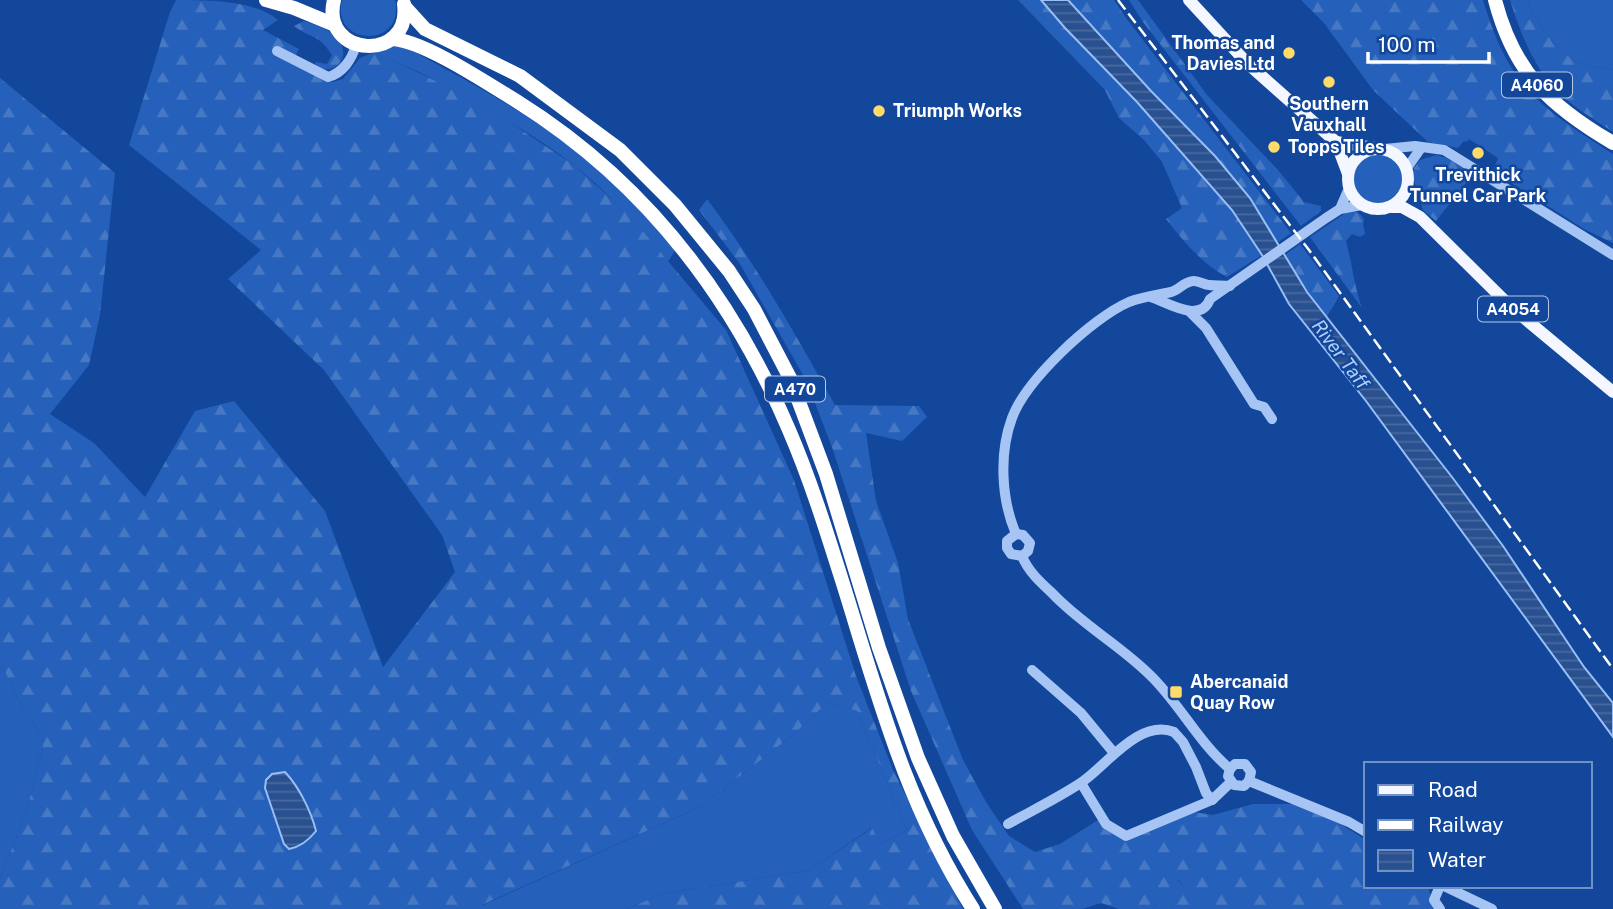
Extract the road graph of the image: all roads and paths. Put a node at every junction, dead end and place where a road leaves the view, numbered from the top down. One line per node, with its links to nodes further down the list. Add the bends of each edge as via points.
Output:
1 (266, 0): 6 (highway)
2 (334, 0): 6 (highway)
3 (1189, 0): 10 (main road, via 1247,63)
4 (1495, 0): 11 (highway, A4060, via 1510,45 1530,78 1581,124)
5 (404, 4): 7 (highway, via 404,19); 45 (highway, A470, via 425,29 520,76 620,150 702,236 754,309 790,378 826,474 879,649 918,758 953,836)
6 (335, 25): 8 (highway)
7 (392, 38): 8 (highway, via 376,46); 44 (highway, A470, via 413,43 477,77 586,149 671,232 729,312 769,386 806,471 903,772 938,849)
8 (356, 45): 9 (street, via 343,69 328,77)
9 (277, 51)
10 (1336, 142): 13 (main road); 15 (main road)
11 (1613, 143)
12 (1421, 148): 13 (street); 14 (street); 21 (street, via 1444,150 1463,160)
13 (1380, 149): 14 (main road, via 1401,159); 15 (main road, via 1358,156)
14 (1408, 173): 18 (main road, via 1405,193); 20 (main road, A4054)
15 (1348, 174): 16 (main road)
16 (1349, 188): 17 (main road); 19 (street)
17 (1362, 205): 18 (main road, via 1376,209); 19 (street)
18 (1392, 206): 20 (main road, A4054)
19 (1340, 209): 23 (street)
20 (1420, 217): 29 (main road, A4054, via 1511,307)
21 (1613, 255)
22 (1205, 285): 23 (street); 24 (street, via 1187,282); 26 (street)
23 (1230, 286): 26 (street)
24 (1180, 290): 25 (street); 27 (street, via 1179,301)
25 (1150, 297): 27 (street); 31 (street, via 1121,307 1090,327 1025,395 1012,418 1004,466 1009,517)
26 (1209, 302): 27 (street, via 1200,311); 28 (street)
27 (1187, 311): 28 (street)
28 (1206, 328): 30 (street, via 1254,404 1264,407)
29 (1613, 392)
30 (1272, 419)
31 (1016, 534): 32 (street, via 1030,543); 32 (street, via 1007,541 1007,548)
32 (1022, 556): 35 (street, via 1057,599 1153,678 1214,756)
33 (1032, 670): 34 (street, via 1081,713)
34 (1114, 753): 38 (street); 39 (street, via 1156,729 1174,732)
35 (1230, 769): 36 (street, via 1245,764); 37 (street)
36 (1250, 781): 37 (street, via 1240,786); 41 (street)
37 (1231, 782): 39 (street)
38 (1082, 783): 39 (street, via 1105,824 1126,836); 40 (street)
39 (1212, 800)
40 (1008, 824)
41 (1364, 831)
42 (1441, 888): 46 (street, via 1434,900)
43 (1446, 888): 47 (street)
44 (973, 909)
45 (995, 909)
46 (1440, 909)
47 (1492, 909)

